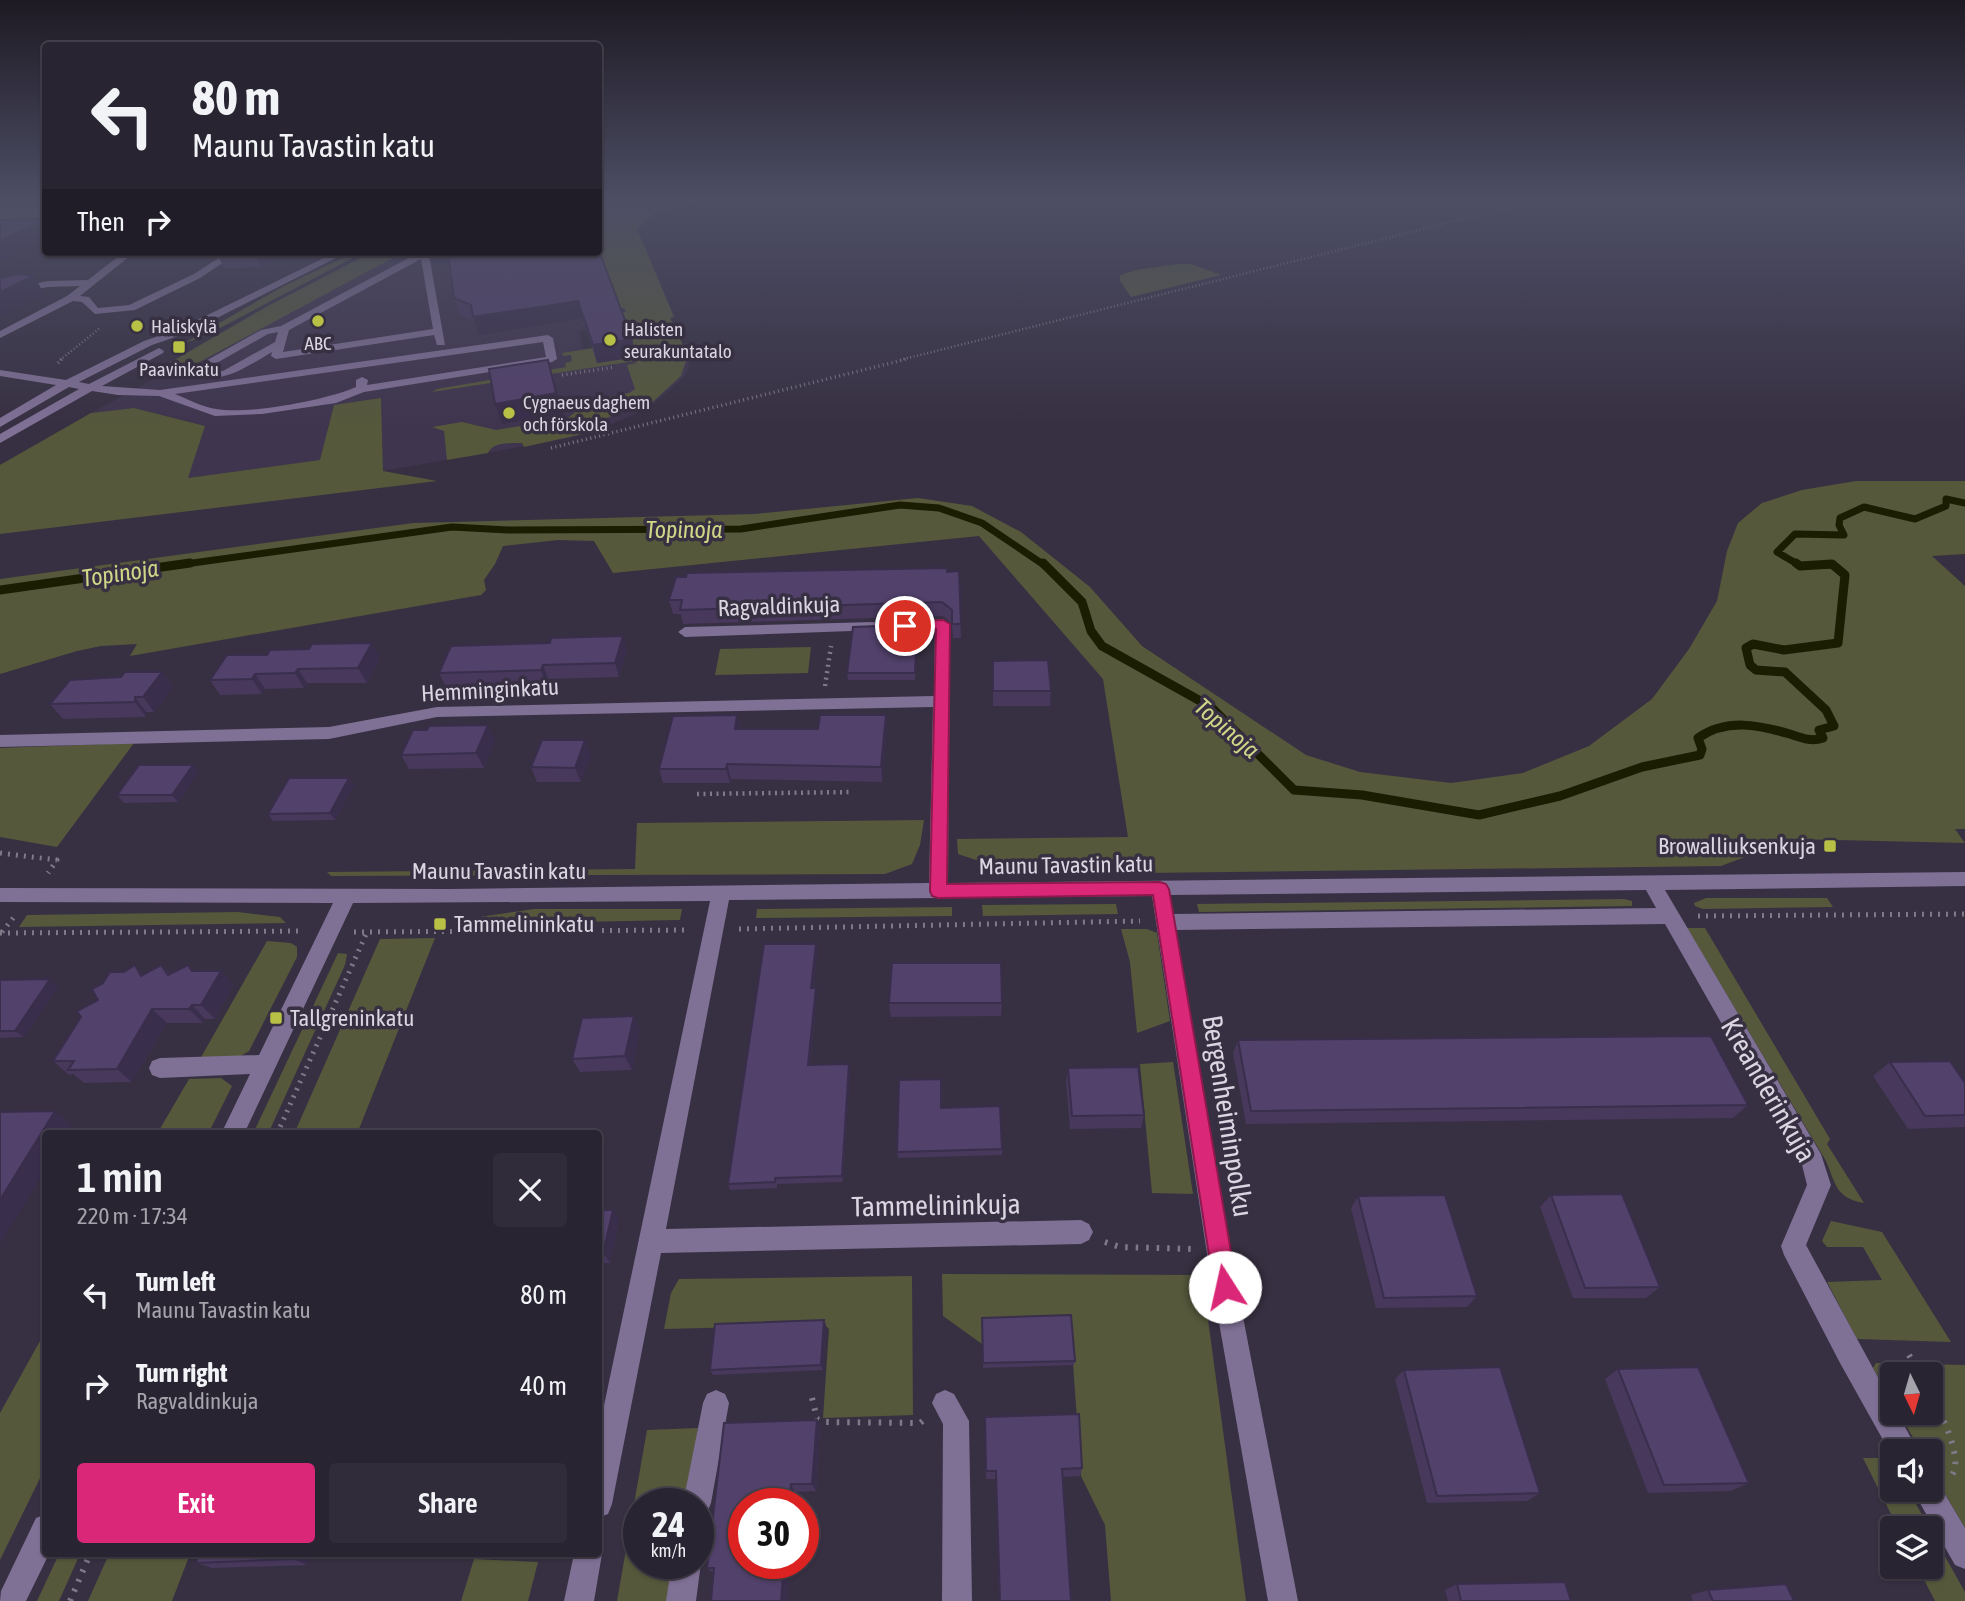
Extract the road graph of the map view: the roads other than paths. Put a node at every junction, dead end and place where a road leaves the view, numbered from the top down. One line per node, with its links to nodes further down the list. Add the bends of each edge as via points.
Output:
1 (103, 275): 6 (street)
2 (199, 275): 8 (street, via 131,308 95,311 85,299)
3 (297, 275): 10 (street)
4 (385, 275): 9 (street)
5 (430, 275): 11 (street)
6 (93, 283): 7 (street, via 48,284); 8 (street)
7 (0, 293)
8 (71, 298): 12 (street)
9 (284, 328): 14 (street); 14 (street, via 265,332 194,371 225,374)
10 (183, 331): 18 (street, via 148,343); 19 (street, via 169,346)
11 (439, 331): 13 (street); 15 (street)
12 (0, 335)
13 (364, 343): 14 (street, via 276,356); 16 (street)
14 (279, 344)
15 (443, 352): 16 (street); 20 (street, via 548,338 552,359)
16 (364, 364): 20 (street); 21 (street)
17 (0, 373): 18 (street)
18 (67, 384): 19 (street); 22 (street)
19 (90, 388): 21 (street); 23 (street)
20 (361, 388): 21 (street, via 335,400 215,413)
21 (160, 393)
22 (0, 424)
23 (0, 439)
24 (685, 632): 25 (street, Ragvaldinkuja, via 943,624)
25 (942, 701): 26 (street, Hemminginkatu, via 437,712 329,733); 30 (street, Ragvaldinkuja)
26 (0, 741)
27 (1965, 879): 28 (street, Maunu Tavastin katu)
28 (1651, 883): 29 (street, Maunu Tavastin katu); 34 (street, Kreanderinkuja)
29 (1160, 889): 30 (street, Maunu Tavastin katu); 35 (street, Bergenheiminpolku)
30 (938, 891): 31 (street, Maunu Tavastin katu)
31 (720, 894): 33 (street, Maunu Tavastin katu); 40 (street)
32 (0, 895): 33 (street, Maunu Tavastin katu)
33 (346, 897): 36 (street)
34 (1669, 916): 35 (street); 43 (street, Kreanderinkuja, via 1813,1162 1819,1185 1793,1246)
35 (1165, 922): 55 (street, Bergenheiminpolku)
36 (265, 1064): 37 (street); 38 (street)
37 (160, 1068)
38 (234, 1130)
39 (1082, 1232): 40 (street, Tammelininkuja)
40 (651, 1241): 44 (street)
41 (716, 1403): 45 (street)
42 (945, 1403): 54 (street, via 956,1421)
43 (1897, 1439)
44 (602, 1484)
45 (700, 1488)
46 (1941, 1502): 48 (street)
47 (42, 1536): 51 (street)
48 (1965, 1555)
49 (587, 1557): 52 (street)
50 (684, 1579): 53 (street)
51 (11, 1601)
52 (579, 1601)
53 (681, 1601)
54 (957, 1601)
55 (1283, 1601)

